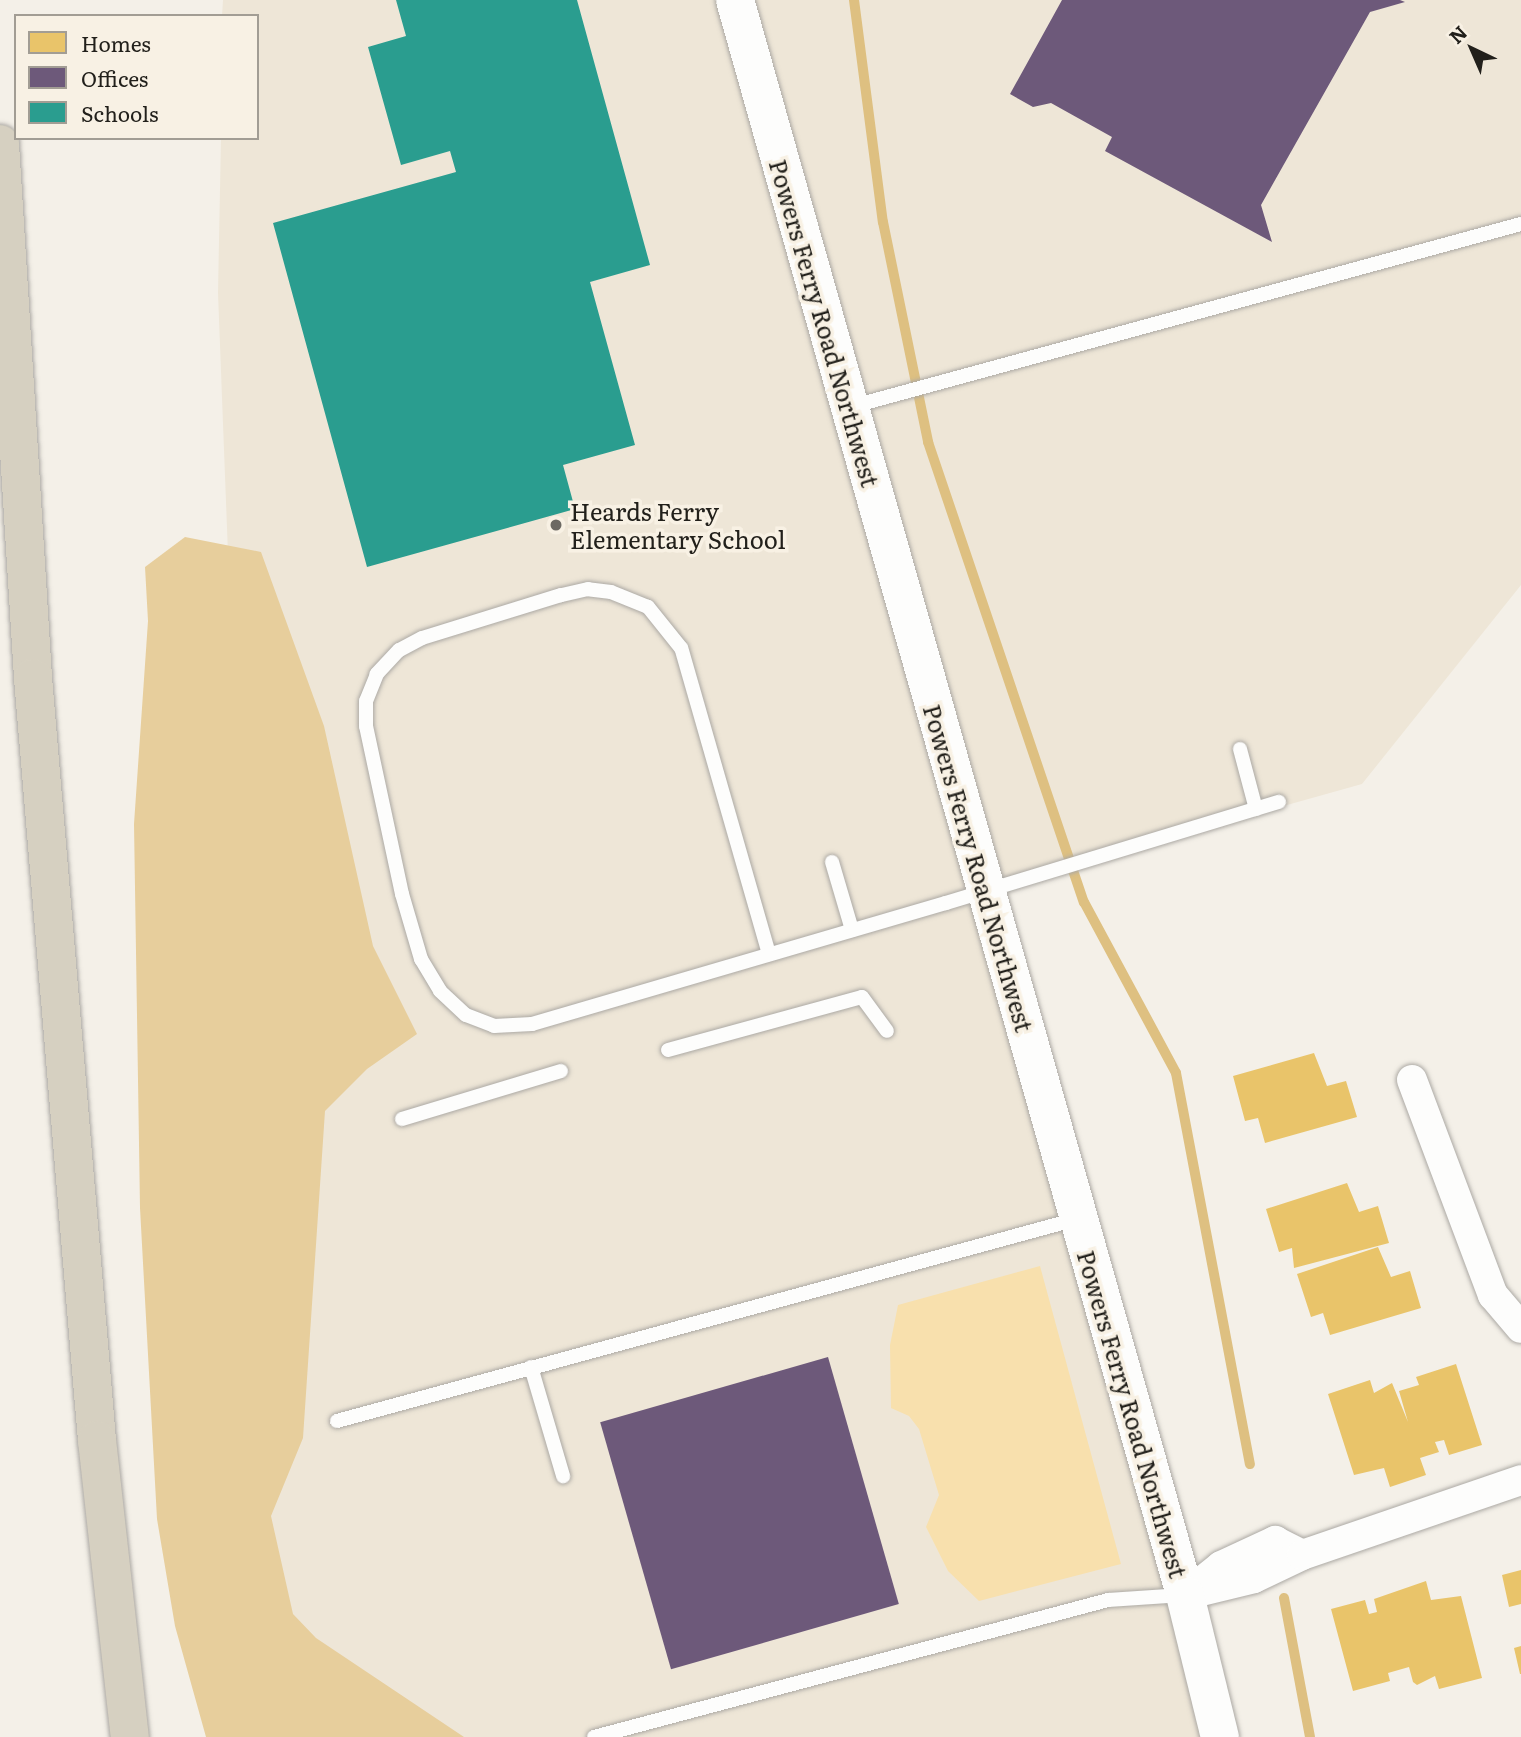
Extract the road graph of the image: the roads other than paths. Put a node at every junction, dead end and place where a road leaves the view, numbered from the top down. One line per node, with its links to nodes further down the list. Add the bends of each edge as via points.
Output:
1 (735, 0): 4 (street, Powers Ferry Road Northwest)
2 (0, 144): 24 (highway, via 34,692 97,1440)
3 (1521, 224): 4 (lane)
4 (848, 408): 9 (street, Powers Ferry Road Northwest)
5 (1240, 749): 7 (lane)
6 (1279, 802): 7 (lane)
7 (1256, 809): 9 (lane)
8 (832, 862): 10 (lane)
9 (985, 891): 10 (lane); 17 (street, Powers Ferry Road Northwest)
10 (852, 930): 11 (lane)
11 (769, 954): 11 (lane, via 681,649 648,607 611,592 587,589 538,601 422,638 398,650 377,674 366,701 366,726 421,959 440,992 466,1016 494,1026 533,1024)
12 (887, 1031): 13 (lane, via 862,997)
13 (667, 1050)
14 (561, 1071): 16 (lane)
15 (1412, 1080): 18 (street, via 1493,1295)
16 (402, 1119)
17 (1078, 1219): 19 (lane); 23 (street, Powers Ferry Road Northwest)
18 (1521, 1328)
19 (531, 1367): 20 (lane); 21 (lane)
20 (337, 1420)
21 (563, 1476)
22 (1521, 1480): 23 (street, via 1302,1555 1275,1541 1221,1566)
23 (1185, 1595): 25 (lane, via 1108,1600); 26 (street, Powers Ferry Road Northwest)
24 (130, 1737)
25 (594, 1737)
26 (1220, 1737)

